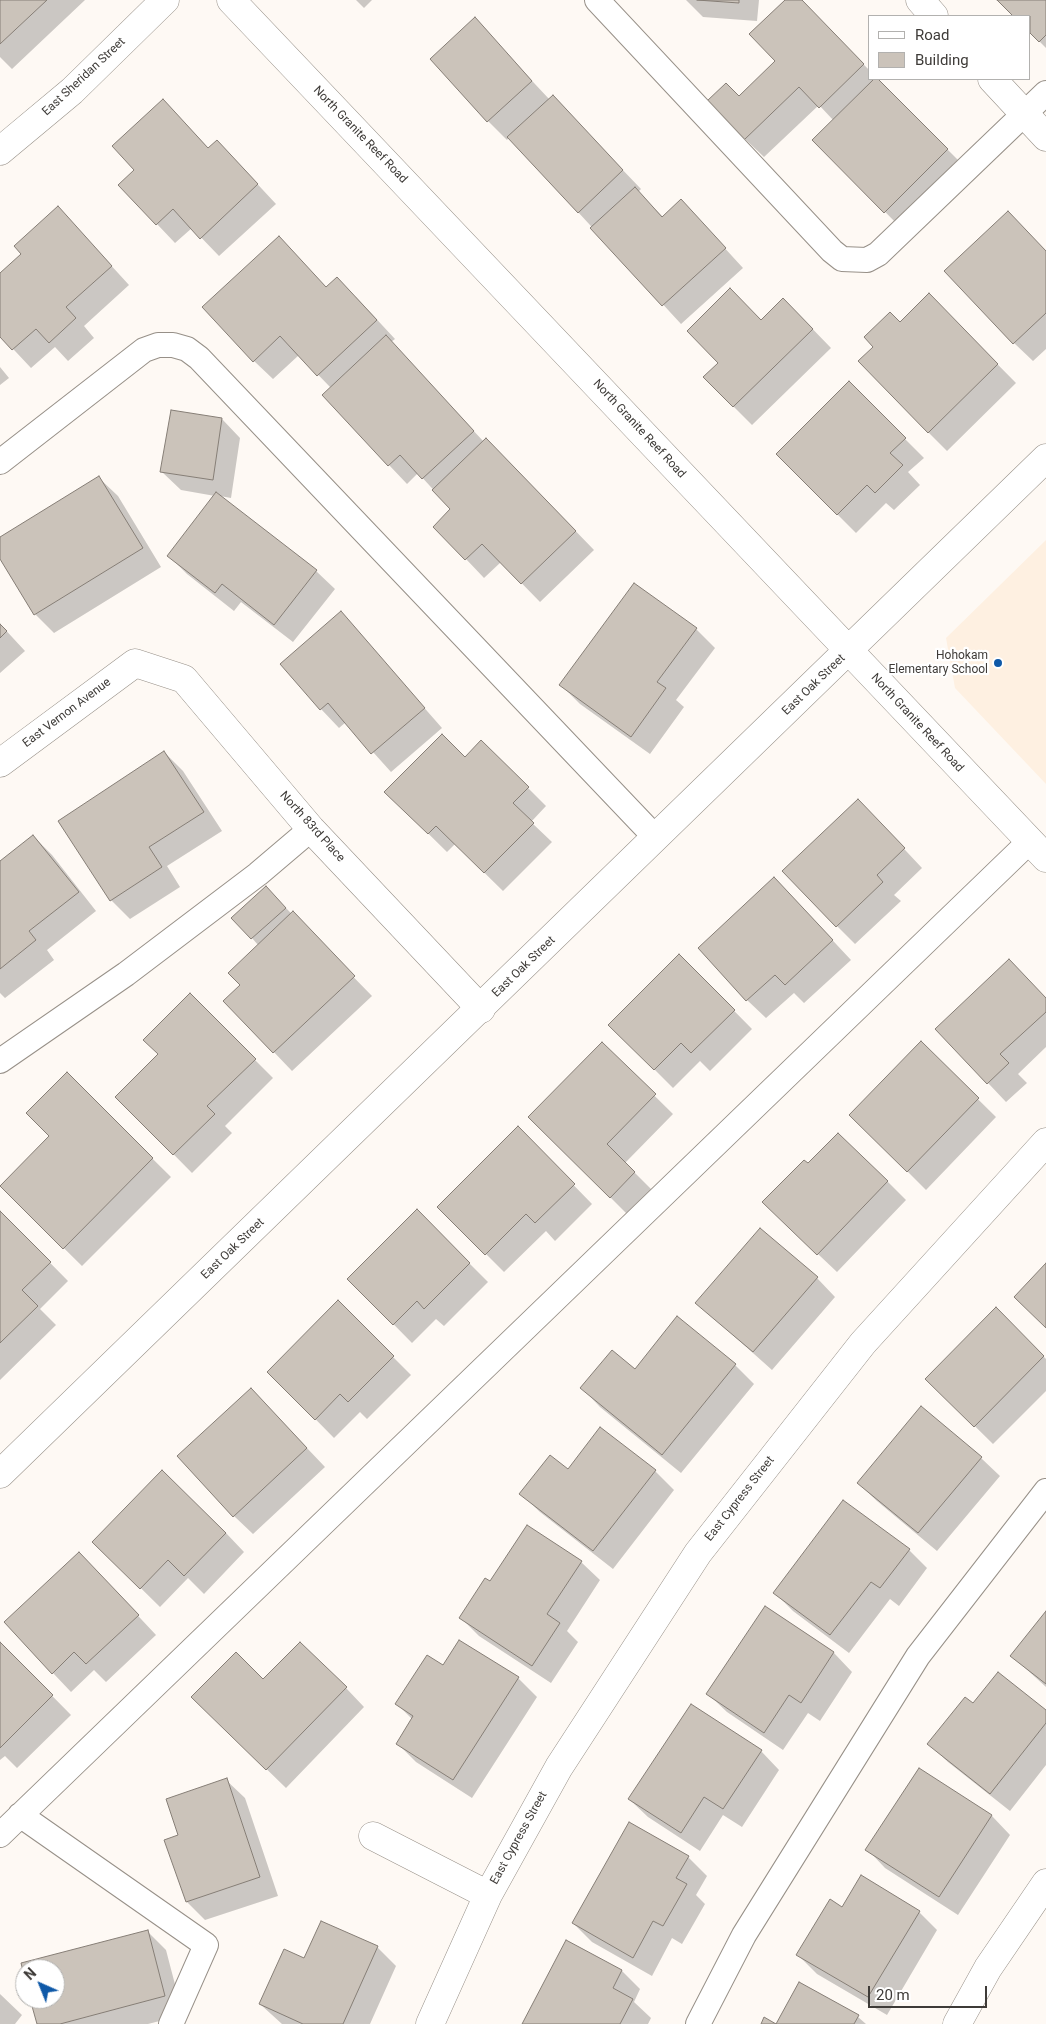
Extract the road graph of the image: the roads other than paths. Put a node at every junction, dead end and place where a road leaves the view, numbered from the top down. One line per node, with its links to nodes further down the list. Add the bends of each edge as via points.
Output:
1 (165, 0): 10 (street, East Sheridan Street, via 72,91)
2 (232, 0): 13 (street, North Granite Reef Road)
3 (596, 0): 8 (lane, via 842,259 867,260 878,254)
4 (920, 0): 5 (street)
5 (933, 15)
6 (993, 80): 8 (street)
7 (1046, 94): 8 (lane)
8 (1024, 114): 9 (street)
9 (1046, 137)
10 (0, 151)
11 (1046, 458): 13 (street, East Oak Street)
12 (0, 462): 17 (lane, via 144,350 158,345 186,349 206,366)
13 (849, 651): 17 (street, East Oak Street); 18 (street, North Granite Reef Road)
14 (134, 663): 15 (street, East Vernon Avenue); 16 (street, North 83rd Place, via 184,679)
15 (0, 763)
16 (311, 829): 19 (street, North 83rd Place); 20 (lane, via 258,874 126,974)
17 (656, 838): 19 (street, East Oak Street)
18 (1038, 850): 24 (lane)
19 (481, 1009): 22 (street, East Oak Street)
20 (0, 1062)
21 (1046, 1142): 28 (street, East Cypress Street, via 862,1343 698,1553 559,1767)
22 (0, 1474)
23 (1046, 1491): 31 (lane, via 918,1656 744,1935)
24 (20, 1815): 25 (lane); 29 (lane, via 206,1945)
25 (0, 1835)
26 (373, 1836): 28 (street, East Cypress Street)
27 (1046, 1883): 32 (street, via 988,1968)
28 (488, 1895): 30 (street, East Cypress Street)
29 (171, 2024)
30 (430, 2024)
31 (698, 2024)
32 (957, 2024)

